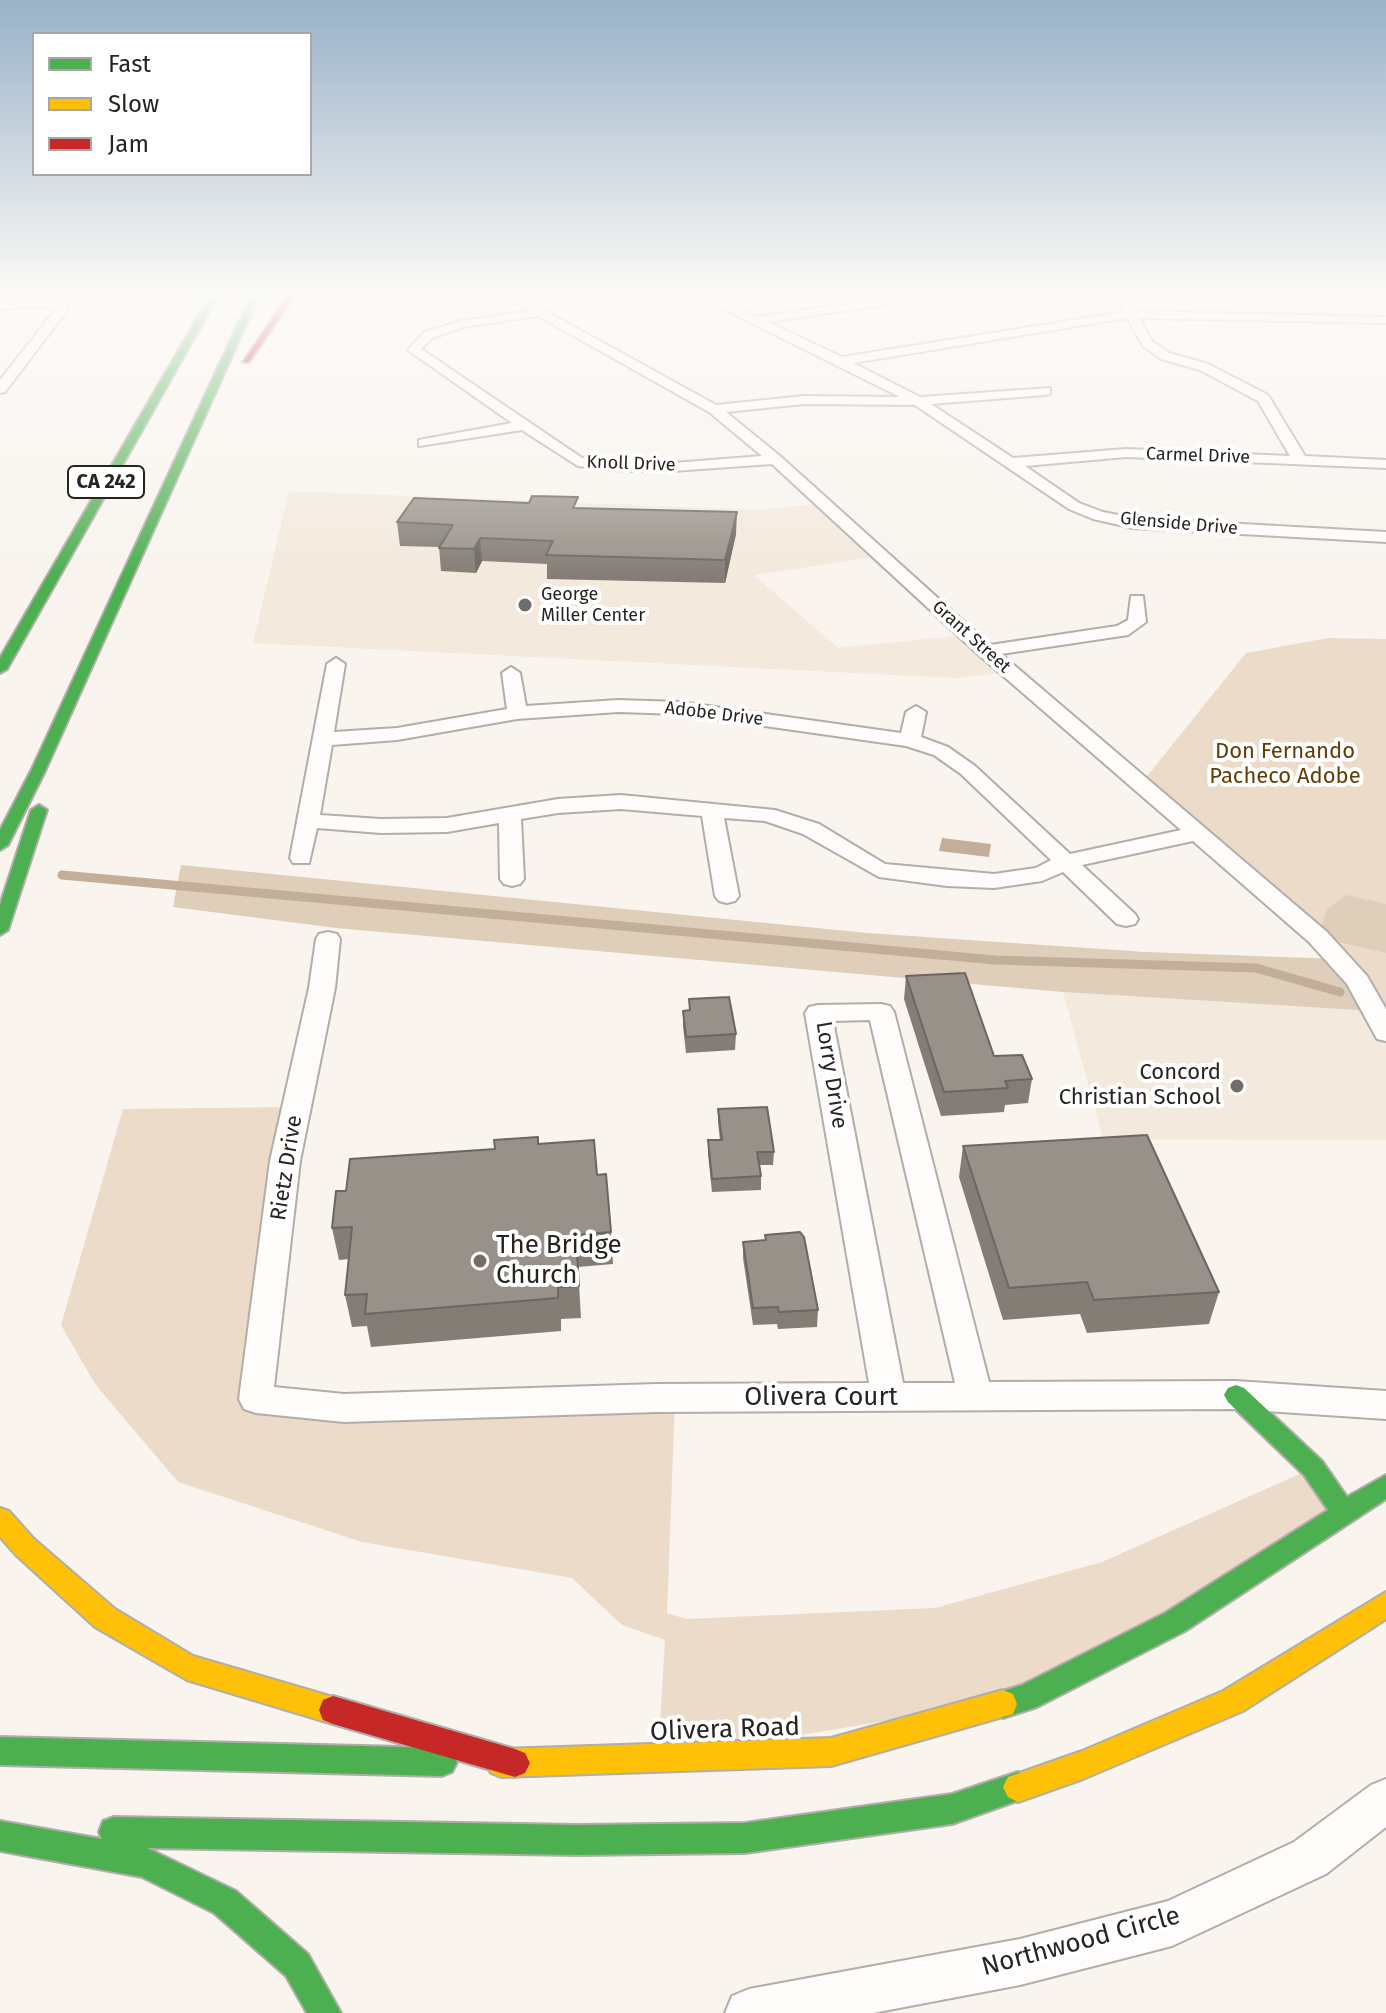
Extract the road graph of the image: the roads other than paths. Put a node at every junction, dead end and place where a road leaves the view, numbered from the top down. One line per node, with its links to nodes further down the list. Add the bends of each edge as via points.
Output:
1 (159, 390): 18 (main road, CA 242)
2 (214, 390): 27 (main road, CA 242)
3 (470, 390): 10 (street, Knoll Drive)
4 (679, 390): 9 (street, Grant Street)
5 (896, 390): 8 (street, Glenside Drive)
6 (1248, 390): 13 (street, via 1263,398)
7 (1045, 391): 8 (street)
8 (918, 401): 9 (street, via 804,400); 14 (street, Glenside Drive)
9 (714, 409): 12 (street, Grant Street)
10 (521, 426): 11 (street); 12 (street, Knoll Drive, via 578,462 673,467)
11 (424, 443)
12 (775, 459): 19 (street, Grant Street)
13 (1300, 460): 14 (street, Carmel Drive, via 1126,453); 15 (street, Carmel Drive)
14 (1011, 463): 16 (street, Glenside Drive, via 1074,506 1099,516 1133,523)
15 (1386, 464)
16 (1384, 541)
17 (1137, 600): 19 (street, via 1137,622 1122,631)
18 (6, 648): 21 (main road, CA 242)
19 (986, 651): 31 (street, Grant Street)
20 (336, 664): 25 (street)
21 (0, 669)
22 (511, 673): 24 (street)
23 (916, 712): 26 (street)
24 (517, 713): 25 (street, Adobe Drive, via 397,734); 26 (street, Adobe Drive, via 680,708)
25 (323, 739): 30 (street)
26 (910, 740): 34 (street, Adobe Drive, via 941,751 968,770)
27 (38, 771): 32 (main road, CA 242); 38 (main road, via 39,813)
28 (712, 811): 29 (street, via 621,802); 34 (street, via 767,815 811,829 879,870 994,881 1042,874); 36 (street)
29 (510, 815): 30 (street, via 447,825); 35 (street)
30 (308, 821): 33 (street)
31 (1196, 834): 34 (street); 40 (street, Grant Street, via 1318,937 1358,981)
32 (0, 845)
33 (301, 858)
34 (1067, 861): 37 (street, Adobe Drive)
35 (512, 879)
36 (727, 896)
37 (1126, 919)
38 (0, 930)
39 (328, 939): 44 (street, Rietz Drive, via 285,1161)
40 (1386, 1033)
41 (1236, 1395): 43 (street, Olivera Court); 45 (street, Olivera Court); 47 (main road, via 1313,1468)
42 (889, 1397): 43 (street, Olivera Court); 43 (street, Lorry Drive, via 818,1013 881,1012); 44 (street, Olivera Court, via 344,1408)
43 (976, 1397)
44 (256, 1399)
45 (1386, 1405)
46 (1386, 1486): 47 (main road, Olivera Road)
47 (1344, 1513): 51 (main road, Olivera Road, via 1175,1622 1027,1697 831,1752)
48 (0, 1519): 51 (main road, via 105,1618 187,1667)
49 (1386, 1604): 53 (main road, via 1233,1701 1083,1765 952,1809 745,1838)
50 (0, 1751): 51 (main road, Olivera Road)
51 (515, 1763)
52 (1386, 1800): 55 (street, Northwood Circle, via 1310,1858 1172,1923 1020,1962)
53 (0, 1833): 54 (main road, via 145,1862 225,1902 297,1965)
54 (325, 2013)
55 (749, 2013)

